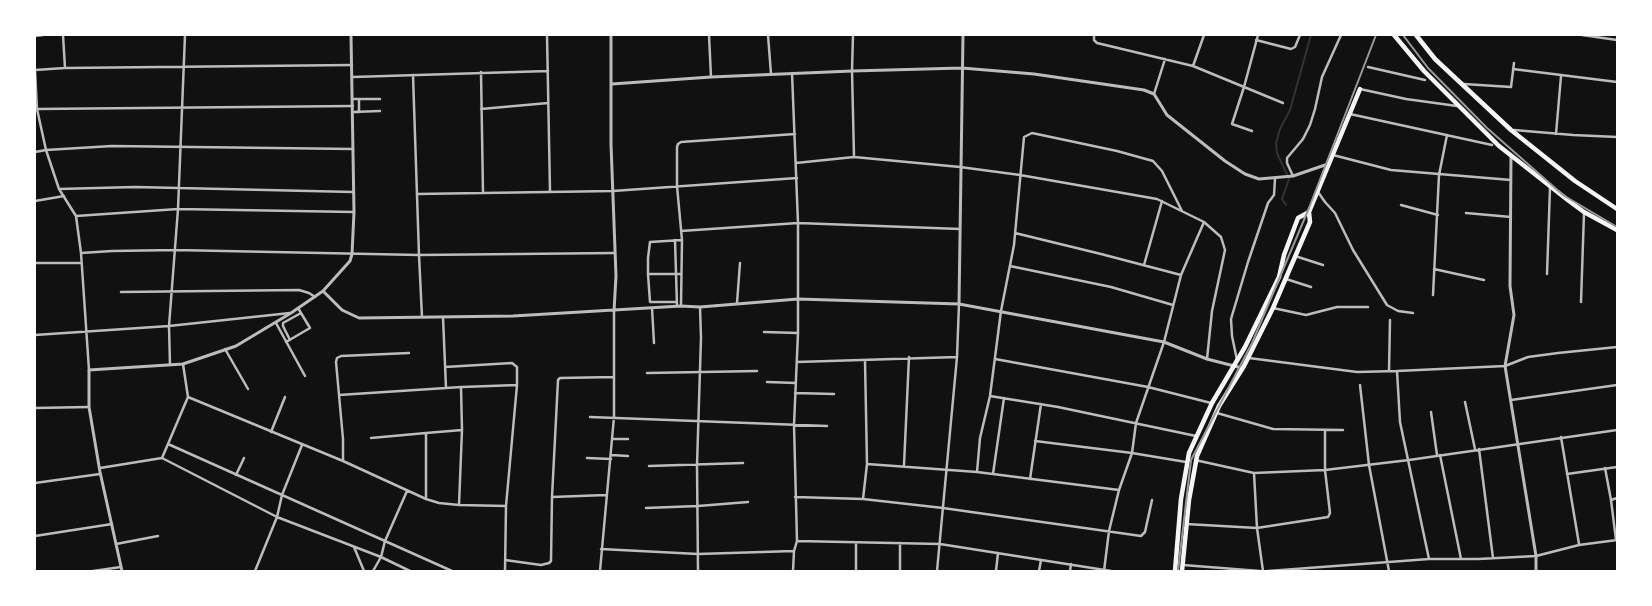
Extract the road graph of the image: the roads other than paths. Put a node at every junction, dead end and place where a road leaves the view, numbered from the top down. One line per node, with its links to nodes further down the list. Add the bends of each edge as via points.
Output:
1 (43, 35): 19 (street)
2 (63, 35): 28 (street)
3 (185, 35): 25 (street)
4 (351, 35): 24 (street)
5 (547, 35): 32 (street)
6 (611, 35): 43 (street)
7 (709, 35): 40 (street)
8 (768, 35): 37 (street)
9 (853, 35): 33 (street)
10 (963, 35): 29 (street)
11 (1094, 35): 22 (street, via 1096,43)
12 (1204, 35): 26 (street)
13 (1258, 35): 20 (street)
14 (1300, 35): 20 (street, via 1291,49)
15 (1341, 35): 83 (street, via 1322,77 1310,126 1287,158)
16 (1394, 35): 56 (main road)
17 (1416, 35): 44 (main road, via 1435,59)
18 (1582, 35): 21 (street)
19 (35, 36)
20 (1256, 40): 45 (street)
21 (1617, 40)
22 (1165, 59): 26 (street); 48 (street)
23 (1514, 63): 30 (street)
24 (352, 65): 25 (street); 39 (street)
25 (183, 66): 28 (street); 54 (street)
26 (1193, 66): 45 (street)
27 (1368, 67): 41 (street)
28 (65, 68): 31 (street)
29 (962, 68): 33 (street); 48 (street, via 1072,79); 80 (street)
30 (1514, 69): 38 (street); 44 (street, via 1511,87)
31 (35, 70): 47 (street)
32 (548, 71): 34 (street); 53 (street)
33 (852, 71): 35 (street); 77 (street)
34 (480, 72): 36 (street); 58 (street)
35 (792, 73): 37 (street); 66 (street)
36 (413, 74): 39 (street); 96 (street)
37 (771, 74): 40 (street)
38 (1561, 76): 42 (street); 67 (street)
39 (353, 77): 49 (street)
40 (711, 77): 43 (street)
41 (1425, 80)
42 (1617, 82)
43 (612, 84): 91 (street)
44 (1462, 84): 64 (main road)
45 (1244, 87): 52 (street); 65 (street, via 1232,124)
46 (1360, 89): 56 (street); 62 (main road)
47 (36, 92): 57 (street)
48 (1154, 94): 85 (street, via 1167,115 1225,161 1259,179)
49 (353, 99): 50 (street); 55 (street)
50 (358, 99): 51 (street); 61 (street)
51 (380, 99)
52 (1283, 102)
53 (548, 103): 58 (street); 94 (street)
54 (181, 106): 55 (street); 57 (street); 71 (street)
55 (353, 106): 60 (street)
56 (1457, 106): 76 (main road)
57 (37, 109): 63 (street)
58 (481, 109): 93 (street)
59 (380, 111): 61 (street)
60 (353, 112): 61 (street); 72 (street)
61 (359, 112)
62 (1350, 114): 68 (street); 75 (main road)
63 (36, 118): 73 (street)
64 (1511, 130): 67 (street); 102 (main road, via 1575,182)
65 (1252, 132)
66 (795, 134): 78 (street); 87 (street, via 681,142 677,147)
67 (1556, 134): 69 (street)
68 (1447, 135): 70 (street); 82 (street)
69 (1617, 137)
70 (1492, 144)
71 (181, 147): 72 (street); 73 (street, via 112,146); 89 (street)
72 (353, 149): 92 (street)
73 (46, 150): 74 (street); 90 (street)
74 (35, 152)
75 (1332, 155): 79 (main road); 82 (street, via 1392,170)
76 (1512, 155): 86 (street); 88 (main road)
77 (854, 157): 78 (street); 80 (street)
78 (796, 163): 84 (street)
79 (1328, 164): 83 (street); 95 (main road)
80 (960, 167): 81 (street); 113 (street)
81 (1020, 175): 98 (street); 103 (street, via 1024,137 1028,134 1118,151 1153,162 1162,171); 116 (street)
82 (1439, 175): 86 (street); 108 (street)
83 (1289, 177): 85 (street)
84 (797, 178): 87 (street); 112 (street)
85 (1275, 178): 180 (street, via 1274,195 1268,203 1231,319)
86 (1512, 180): 110 (street)
87 (677, 186): 91 (street); 115 (street)
88 (1550, 186): 106 (main road); 134 (street)
89 (178, 188): 90 (street); 92 (street); 101 (street)
90 (60, 189): 97 (street)
91 (613, 190): 94 (street); 121 (street)
92 (353, 192): 104 (street)
93 (483, 192): 94 (street); 96 (street)
94 (550, 192)
95 (1318, 192): 105 (main road); 159 (street, via 1335,213 1353,250 1387,305)
96 (417, 194): 123 (street)
97 (64, 196): 99 (street); 109 (street)
98 (1162, 201): 103 (street); 128 (street)
99 (35, 202)
100 (1401, 204): 108 (street)
101 (178, 209): 104 (street); 109 (street); 119 (street)
102 (1617, 209)
103 (1182, 211): 111 (street)
104 (354, 212): 122 (street)
105 (1310, 212): 124 (main road, via 1310,222); 180 (main road, via 1298,218 1279,277)
106 (1584, 212): 114 (main road); 145 (street)
107 (1466, 213): 110 (street)
108 (1438, 215): 131 (street)
109 (76, 216): 120 (street)
110 (1511, 217): 186 (street, via 1510,286 1514,316)
111 (1204, 222): 135 (street); 179 (street, via 1221,237 1225,250 1212,310)
112 (798, 223): 113 (street); 115 (street); 144 (street)
113 (961, 229): 147 (street)
114 (1617, 230)
115 (681, 231): 118 (street)
116 (1015, 233): 128 (street); 130 (street)
117 (675, 240): 118 (street); 132 (street, via 650,242); 133 (street)
118 (682, 240): 133 (street)
119 (175, 250): 120 (street); 122 (street); 139 (street)
120 (81, 253): 125 (street)
121 (615, 253): 123 (street); 155 (street)
122 (352, 254): 123 (street); 140 (street, via 350,261)
123 (418, 255): 161 (street)
124 (1295, 256): 129 (street); 136 (main road)
125 (81, 263): 127 (street); 165 (street)
126 (740, 263): 146 (street)
127 (35, 264)
128 (1144, 265): 135 (street)
129 (1323, 265)
130 (1010, 266): 149 (street, via 1111,287); 156 (street)
131 (1434, 269): 137 (street); 142 (street)
132 (648, 274): 133 (street); 148 (street, via 650,302)
133 (679, 274): 148 (street)
134 (1547, 274)
135 (1182, 275): 149 (street)
136 (1284, 279): 138 (street); 154 (main road)
137 (1484, 280)
138 (1311, 287)
139 (172, 291): 141 (street); 143 (street, via 299,290); 164 (street)
140 (323, 291): 143 (street); 161 (street, via 342,310 359,318)
141 (121, 292)
142 (1433, 295)
143 (315, 296): 152 (street)
144 (798, 299): 146 (street); 147 (street); 167 (street)
145 (1581, 302)
146 (737, 303): 150 (street)
147 (959, 304): 156 (street); 176 (street)
148 (678, 305): 150 (street); 153 (street)
149 (1173, 305): 170 (street)
150 (700, 307): 194 (street)
151 (1368, 307): 154 (street, via 1337,307 1306,315)
152 (298, 308): 157 (street); 158 (street)
153 (652, 308): 155 (street); 171 (street)
154 (1273, 308): 177 (main road)
155 (614, 311): 160 (street); 196 (street)
156 (1001, 311): 170 (street); 178 (street)
157 (292, 313): 163 (street); 164 (street)
158 (301, 313): 169 (street, via 283,323); 169 (street, via 310,328)
159 (1412, 313)
160 (443, 316): 161 (street); 187 (street)
161 (422, 317)
162 (1390, 320): 191 (street)
163 (276, 323): 169 (street); 173 (street)
164 (169, 326): 165 (street); 184 (street)
165 (86, 332): 168 (street); 189 (street)
166 (764, 332): 167 (street)
167 (798, 333): 182 (street)
168 (35, 335)
169 (288, 341): 195 (street)
170 (1164, 342): 179 (street); 203 (street)
171 (654, 343)
172 (1617, 347): 186 (street, via 1528,357)
173 (225, 350): 183 (street); 205 (street)
174 (409, 353): 208 (street, via 339,357 336,362)
175 (909, 357): 176 (street); 181 (street); 257 (street)
176 (958, 357): 263 (street)
177 (1248, 358): 188 (main road); 191 (street, via 1358,372)
178 (995, 359): 203 (street); 209 (street)
179 (1207, 359): 185 (street)
180 (1237, 360): 185 (main road)
181 (865, 361): 182 (street); 255 (street)
182 (797, 362): 198 (street)
183 (183, 364): 184 (street); 210 (street)
184 (170, 365): 189 (street)
185 (1233, 366): 188 (street); 215 (main road)
186 (1506, 366): 192 (street); 213 (street)
187 (445, 367): 199 (street, via 512,364 517,367); 204 (street)
188 (1242, 368): 220 (main road)
189 (90, 370): 217 (street)
190 (756, 371): 194 (street)
191 (1390, 371): 192 (street)
192 (1397, 371): 251 (street, via 1400,422)
193 (646, 373): 194 (street)
194 (700, 373): 223 (street)
195 (306, 376)
196 (614, 377): 222 (street); 277 (street, via 558,380)
197 (767, 382): 198 (street)
198 (796, 383): 206 (street)
199 (518, 385): 202 (street); 286 (street)
200 (1360, 385): 258 (street)
201 (1617, 386): 213 (street)
202 (461, 387): 204 (street); 227 (street)
203 (1148, 387): 215 (street); 224 (street)
204 (446, 388): 208 (street)
205 (248, 389)
206 (795, 393): 207 (street); 225 (street)
207 (834, 394)
208 (339, 395): 252 (street)
209 (990, 396): 212 (street); 265 (street, via 980,438)
210 (188, 397): 231 (street); 240 (street)
211 (285, 397): 231 (street)
212 (1004, 398): 216 (street); 268 (street)
213 (1511, 400): 239 (street)
214 (1465, 402): 242 (street)
215 (1212, 403): 233 (main road)
216 (1041, 404): 224 (street); 238 (street)
217 (89, 407): 218 (street); 261 (street)
218 (35, 408)
219 (1431, 412): 244 (street)
220 (1216, 413): 228 (street, via 1273,429); 250 (main road)
221 (590, 417): 222 (street)
222 (614, 417): 223 (street); 236 (street)
223 (699, 422): 225 (street); 256 (street)
224 (1136, 423): 233 (street); 243 (street)
225 (794, 425): 226 (street); 278 (street)
226 (827, 426)
227 (462, 430): 232 (street); 285 (street)
228 (1325, 430): 229 (street); 264 (street)
229 (1343, 430)
230 (1617, 430): 234 (street)
231 (272, 432): 241 (street)
232 (426, 433): 235 (street); 280 (street)
233 (1196, 436): 253 (main road)
234 (1561, 437): 239 (street); 269 (street)
235 (371, 438)
236 (612, 439): 237 (street); 246 (street)
237 (628, 439)
238 (1035, 440): 243 (street); 271 (street)
239 (1517, 443): 242 (street); 310 (street)
240 (168, 444): 247 (street); 270 (street)
241 (302, 445): 252 (street); 275 (street)
242 (1477, 449): 244 (street); 312 (street)
243 (1132, 453): 253 (street); 273 (street)
244 (1438, 455): 251 (street); 314 (street)
245 (628, 456): 246 (street)
246 (611, 457): 249 (street); 276 (street)
247 (162, 458): 261 (street); 290 (street)
248 (244, 458): 270 (street)
249 (587, 458)
250 (1195, 460): 266 (street); 292 (main road)
251 (1409, 460): 258 (street); 313 (street)
252 (343, 462): 274 (street)
253 (1186, 462): 339 (main road)
254 (743, 463): 256 (street)
255 (867, 464): 257 (street); 281 (street)
256 (698, 465): 259 (street); 287 (street)
257 (904, 465): 263 (street)
258 (1369, 465): 264 (street); 317 (street)
259 (648, 466)
260 (1617, 467): 262 (street)
261 (100, 468): 267 (street)
262 (1605, 468): 269 (street); 283 (street)
263 (947, 470): 265 (street); 289 (street)
264 (1325, 470): 266 (street); 293 (street, via 1328,517)
265 (977, 472): 268 (street)
266 (1254, 473): 293 (street)
267 (101, 474): 272 (street); 291 (street)
268 (993, 474): 271 (street)
269 (1567, 474): 304 (street)
270 (236, 475): 275 (street)
271 (1030, 479): 273 (street)
272 (35, 483)
273 (1119, 490): 294 (street)
274 (407, 491): 280 (street); 298 (street)
275 (282, 495): 290 (street); 298 (street)
276 (606, 495): 277 (street); 306 (street)
277 (552, 497): 315 (street, via 549,564)
278 (795, 498): 281 (street); 299 (street)
279 (1617, 498): 283 (street)
280 (426, 499): 285 (street)
281 (863, 499): 289 (street)
282 (1152, 500): 294 (street, via 1144,535)
283 (1611, 500): 297 (street)
284 (748, 502): 287 (street)
285 (459, 505): 286 (street)
286 (506, 506): 315 (street)
287 (698, 506): 288 (street); 309 (street)
288 (646, 508)
289 (943, 508): 294 (street); 303 (street)
290 (277, 517): 305 (street); 323 (street)
291 (112, 524): 295 (street); 302 (street)
292 (1186, 524): 293 (street); 319 (main road)
293 (1257, 528): 341 (street)
294 (1109, 531): 321 (street)
295 (35, 536)
296 (158, 536): 302 (street)
297 (1616, 540): 304 (street)
298 (385, 541): 311 (street); 327 (street)
299 (797, 541): 300 (street); 307 (street)
300 (856, 543): 301 (street); 332 (street)
301 (900, 543): 303 (street); 333 (street)
302 (116, 544): 320 (street)
303 (940, 544): 308 (street); 334 (street)
304 (1579, 545): 310 (street)
305 (354, 547): 311 (street); 324 (street)
306 (601, 549): 309 (street); 329 (street)
307 (794, 551): 309 (street); 331 (street)
308 (998, 553): 316 (street); 335 (street)
309 (698, 554): 330 (street)
310 (1536, 556): 312 (street); 344 (street)
311 (381, 557): 325 (street); 326 (street)
312 (1493, 558): 314 (street)
313 (1429, 559): 314 (street); 317 (street)
314 (1461, 559)
315 (505, 560): 328 (street)
316 (1041, 560): 318 (street); 336 (street)
317 (1387, 563): 342 (street); 343 (street)
318 (1071, 564): 321 (street); 337 (street)
319 (1183, 565): 340 (main road); 341 (street)
320 (121, 569): 322 (street)
321 (1104, 570): 338 (street)
322 (93, 571)
323 (255, 571)
324 (364, 571)
325 (373, 571)
326 (410, 571)
327 (452, 571)
328 (505, 571)
329 (600, 571)
330 (698, 571)
331 (793, 571)
332 (856, 571)
333 (900, 571)
334 (936, 571)
335 (996, 571)
336 (1039, 571)
337 (1070, 571)
338 (1111, 571)
339 (1174, 571)
340 (1182, 571)
341 (1261, 571)
342 (1268, 571)
343 (1389, 571)
344 (1536, 571)

